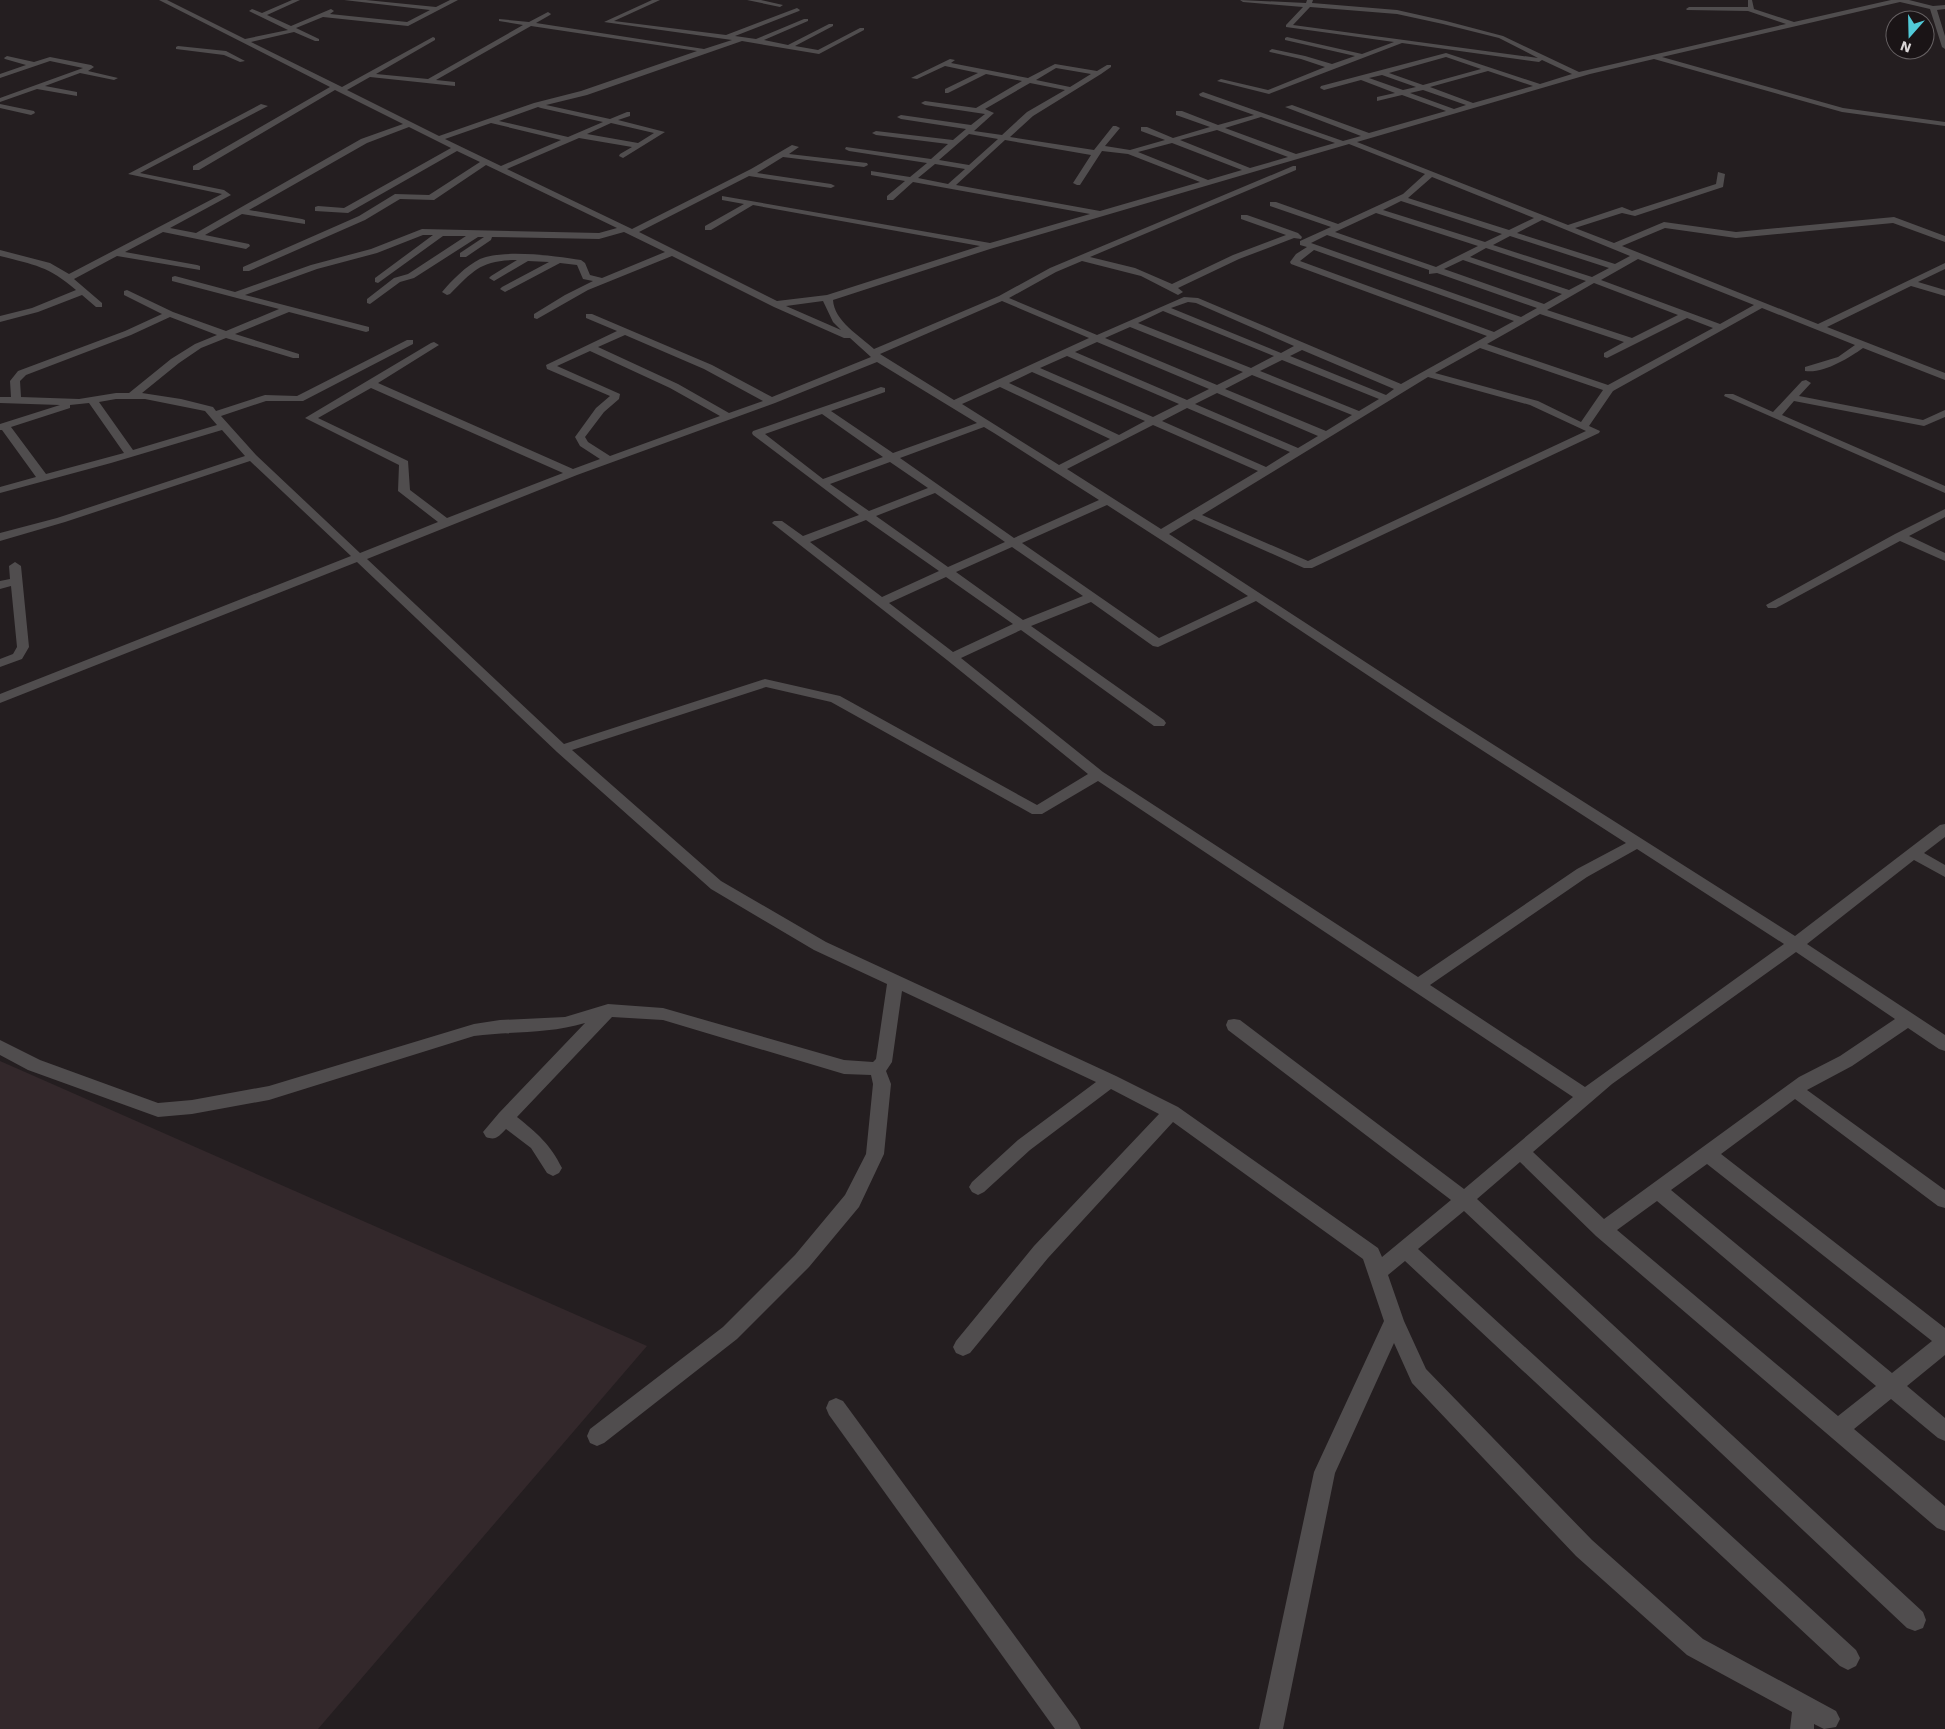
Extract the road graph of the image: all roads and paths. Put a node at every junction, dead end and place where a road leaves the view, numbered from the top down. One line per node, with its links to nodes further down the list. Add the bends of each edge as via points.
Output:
1 (162, 0): 47 (street)
2 (297, 0): 28 (street)
3 (354, 0): 13 (street); 21 (street)
4 (455, 0): 21 (street)
5 (658, 0): 40 (street, via 607,22)
6 (750, 0): 16 (street)
7 (1243, 0): 12 (street)
8 (1724, 0): 19 (street)
9 (1750, 0): 23 (street)
10 (1868, 0): 15 (street)
11 (1900, 0): 15 (street); 20 (street)
12 (1267, 1): 14 (street)
13 (346, 2)
14 (1309, 3): 37 (street, via 1288,26); 60 (street, via 1397,12 1444,22 1501,37)
15 (1884, 3): 32 (street)
16 (780, 5)
17 (1945, 7): 20 (street)
18 (338, 8): 27 (street)
19 (1726, 8): 22 (street); 23 (street)
20 (1934, 8): 33 (street)
21 (437, 9): 27 (street, via 408,24)
22 (1689, 9)
23 (1751, 9): 32 (street)
24 (797, 10): 40 (street)
25 (252, 11): 28 (street)
26 (548, 14): 31 (street)
27 (323, 15): 35 (street)
28 (262, 16): 35 (street)
29 (501, 20): 31 (street)
30 (806, 20): 45 (street)
31 (529, 24): 52 (street); 78 (street)
32 (1793, 24): 56 (street)
33 (1942, 26): 49 (street)
34 (831, 28): 48 (street)
35 (293, 29): 44 (street); 47 (street)
36 (862, 29): 39 (street)
37 (1301, 29): 43 (street); 46 (street)
38 (841, 33): 39 (street)
39 (851, 35): 48 (street, via 820,52)
40 (725, 37): 42 (street)
41 (433, 39): 71 (street)
42 (740, 39): 45 (street); 52 (street)
43 (1287, 39): 54 (street); 64 (street, via 1272,51)
44 (317, 40)
45 (756, 41): 48 (street)
46 (1401, 42): 54 (street); 58 (street)
47 (244, 43): 84 (street)
48 (788, 47)
49 (1945, 47)
50 (178, 48): 53 (street)
51 (235, 50): 53 (street)
52 (705, 51): 97 (street)
53 (226, 52): 59 (street)
54 (1363, 56): 64 (street)
55 (958, 57): 62 (street)
56 (1654, 57): 70 (street); 110 (street, via 1842,110)
57 (7, 58): 61 (street)
58 (1524, 58): 60 (street); 65 (street)
59 (242, 61)
60 (1554, 62): 70 (street)
61 (34, 64): 66 (street, via 50,59 91,68); 72 (street)
62 (944, 64): 67 (street); 74 (street)
63 (1109, 66): 68 (street)
64 (1331, 67): 75 (street); 77 (street, via 1269,92)
65 (1489, 69): 69 (street, via 1446,55); 80 (street); 82 (street)
66 (80, 71): 73 (street); 81 (street)
67 (985, 72): 76 (street); 86 (street)
68 (1099, 72): 76 (street, via 1055,66); 85 (street)
69 (1381, 72): 75 (street); 82 (street)
70 (1579, 74): 80 (street)
71 (369, 75): 78 (street); 84 (street)
72 (0, 76)
73 (114, 78)
74 (915, 78)
75 (1361, 78): 83 (street); 87 (street)
76 (1028, 81): 85 (street); 100 (street)
77 (1220, 81)
78 (428, 82): 79 (street)
79 (452, 84)
80 (1540, 86): 94 (street)
81 (37, 87): 88 (street); 91 (street)
82 (1422, 87): 87 (street); 94 (street)
83 (1324, 88)
84 (339, 89): 109 (street); 138 (street)
85 (1072, 89): 118 (street, via 1030,114)
86 (948, 91)
87 (1403, 92): 90 (street); 101 (street)
88 (74, 94)
89 (1203, 94): 99 (street)
90 (1380, 99)
91 (0, 100)
92 (925, 102): 100 (street)
93 (1252, 105): 99 (street)
94 (1472, 105): 101 (street)
95 (0, 106): 102 (street)
96 (264, 106): 155 (street, via 132,174 227,194)
97 (538, 106): 107 (street); 108 (street)
98 (1289, 107): 117 (street)
99 (1243, 109): 105 (street)
100 (977, 110): 114 (street, via 990,113)
101 (1453, 111): 117 (street)
102 (31, 113)
103 (1180, 113): 111 (street)
104 (627, 114): 108 (street)
105 (1260, 115): 111 (street); 123 (street)
106 (901, 117): 114 (street)
107 (491, 121): 119 (street); 120 (street)
108 (610, 121): 116 (street); 124 (street, via 662,132)
109 (409, 124): 119 (street); 158 (street, via 364,141)
110 (1945, 124)
111 (1218, 127): 121 (street); 135 (street)
112 (1116, 128): 129 (street)
113 (1144, 129): 121 (street)
114 (971, 130): 118 (street); 122 (street)
115 (876, 133): 122 (street)
116 (578, 135): 120 (street); 124 (street)
117 (1369, 136): 123 (street)
118 (1002, 137): 129 (street); 137 (street)
119 (437, 138): 126 (street)
120 (569, 139): 139 (street)
121 (1172, 140): 130 (street); 140 (street)
122 (956, 143): 134 (street)
123 (1347, 143): 127 (street); 135 (street)
124 (639, 146): 132 (street)
125 (795, 147): 131 (street)
126 (457, 148): 133 (street); 156 (street, via 345,211)
127 (1366, 148): 135 (street); 142 (street)
128 (849, 149): 134 (street)
129 (1098, 151): 130 (street); 146 (street)
130 (1130, 152): 147 (street)
131 (782, 155): 136 (street); 143 (street)
132 (623, 156)
133 (485, 162): 139 (street); 193 (street, via 431,198 398,196 362,218)
134 (934, 162): 137 (street); 145 (street)
135 (1301, 163): 140 (street); 187 (street)
136 (864, 165)
137 (970, 167): 149 (street)
138 (196, 168)
139 (500, 169): 167 (street)
140 (1251, 171): 147 (street)
141 (874, 172): 145 (street)
142 (1431, 173): 152 (street); 160 (street)
143 (749, 174): 148 (street); 167 (street)
144 (1721, 174): 164 (street, via 1720,185 1632,214 1622,210)
145 (913, 180): 149 (street); 151 (street)
146 (1077, 182)
147 (1209, 183): 159 (street)
148 (831, 186)
149 (949, 187): 159 (street)
150 (725, 198): 153 (street)
151 (890, 198)
152 (1400, 198): 157 (street); 170 (street)
153 (751, 203): 165 (street); 179 (street)
154 (1273, 204): 163 (street)
155 (206, 206): 158 (street); 166 (street)
156 (318, 209)
157 (1376, 210): 163 (street); 177 (street)
158 (242, 212): 162 (street); 174 (street)
159 (1101, 214): 179 (street)
160 (1542, 216): 164 (street); 170 (street)
161 (1244, 217): 173 (street)
162 (302, 222)
163 (1339, 227): 168 (street)
164 (1569, 227): 180 (street)
165 (708, 228)
166 (161, 229): 174 (street); 182 (street)
167 (627, 231): 172 (street, via 599,236); 183 (street)
168 (1328, 232): 176 (street); 194 (street)
169 (442, 233): 171 (street); 198 (street); 210 (street, via 422,232 374,251 314,267)
170 (1510, 233): 177 (street); 191 (street)
171 (476, 234): 172 (street); 214 (street, via 411,276 400,278)
172 (493, 234): 184 (street)
173 (1295, 235): 176 (street); 203 (street)
174 (198, 236): 178 (street)
175 (1945, 239): 180 (street, via 1894,220 1736,235 1664,226)
176 (1311, 244): 201 (street); 233 (street, via 1294,262)
177 (1486, 245): 186 (street); 199 (street)
178 (246, 246)
179 (991, 246): 211 (street)
180 (1616, 246): 185 (street)
181 (0, 253): 195 (street, via 47,265)
182 (116, 253): 192 (street); 195 (street)
183 (671, 253): 200 (street); 216 (street)
184 (463, 255)
185 (1638, 255): 191 (street); 217 (street)
186 (1462, 257): 194 (street); 208 (street)
187 (1082, 258): 203 (street, via 1142,273); 212 (street)
188 (525, 259): 189 (street); 196 (street); 206 (street, via 488,259 464,274)
189 (557, 261): 200 (street, via 581,263 586,277); 204 (street)
190 (1945, 266): 202 (street)
191 (1615, 267): 199 (street)
192 (197, 268)
193 (246, 269)
194 (1437, 270): 201 (street); 219 (street)
195 (68, 278): 205 (street)
196 (494, 278)
197 (175, 279): 210 (street)
198 (378, 280)
199 (1593, 280): 208 (street); 222 (street)
200 (605, 281): 223 (street, via 568,297)
201 (1412, 282): 226 (street)
202 (1910, 283): 209 (street); 229 (street)
203 (1171, 286): 213 (street)
204 (504, 289)
205 (83, 291): 215 (street); 225 (street, via 35,310)
206 (448, 292)
207 (127, 293): 221 (street)
208 (1569, 293): 219 (street)
209 (1945, 294)
210 (235, 295): 220 (street)
211 (828, 298): 216 (street); 235 (street, via 838,322)
212 (1002, 298): 234 (street); 246 (street)
213 (1187, 299): 218 (street); 241 (street)
214 (370, 301)
215 (99, 304)
216 (776, 304): 235 (street)
217 (1762, 304): 228 (street); 229 (street)
218 (1163, 308): 227 (street); 247 (street)
219 (1541, 308): 226 (street); 237 (street)
220 (288, 309): 230 (street); 232 (street)
221 (170, 314): 232 (street); 265 (street, via 22,373 15,381)
222 (1686, 314): 228 (street); 237 (street)
223 (537, 316)
224 (589, 316): 231 (street)
225 (0, 319)
226 (1520, 320): 233 (street)
227 (1130, 323): 234 (street); 250 (street)
228 (1720, 327): 258 (street)
229 (1819, 327): 239 (street)
230 (366, 329)
231 (626, 331): 242 (street); 266 (street, via 708,367)
232 (227, 335): 245 (street); 260 (street, via 198,346)
233 (1494, 335): 238 (street)
234 (1097, 338): 243 (street); 257 (street)
235 (857, 341): 246 (street)
236 (410, 342): 274 (street, via 299,399 265,398)
237 (1633, 342): 244 (street)
238 (1478, 344): 251 (street); 258 (street)
239 (1862, 344): 249 (street, via 1841,359); 252 (street)
240 (434, 345): 254 (street)
241 (1302, 346): 247 (street); 256 (street)
242 (590, 347): 272 (street, via 674,386); 285 (street, via 551,366 615,394 580,437 584,444)
243 (1066, 352): 248 (street); 268 (street)
244 (1607, 355)
245 (296, 356)
246 (875, 356): 266 (street); 267 (street)
247 (1282, 356): 250 (street); 263 (street)
248 (1032, 368): 253 (street); 275 (street)
249 (1809, 369)
250 (1251, 372): 257 (street); 271 (street)
251 (1428, 374): 256 (street); 278 (street, via 1534,404)
252 (1945, 377)
253 (1001, 383): 267 (street); 280 (street)
254 (371, 384): 288 (street); 298 (street, via 310,418 404,463 404,491)
255 (1806, 384): 262 (street)
256 (1402, 388): 263 (street)
257 (1216, 389): 268 (street); 279 (street)
258 (1609, 389): 278 (street)
259 (881, 390): 269 (street)
260 (132, 396): 264 (street); 274 (street, via 209,409)
261 (1728, 396): 273 (street)
262 (1793, 398): 270 (street, via 1924,423); 273 (street)
263 (1387, 399): 271 (street)
264 (86, 400): 265 (street); 277 (street); 282 (street)
265 (8, 401)
266 (771, 401): 272 (street)
267 (954, 404): 276 (street)
268 (1186, 404): 275 (street); 281 (street)
269 (822, 410): 284 (street); 290 (street, via 757,433)
270 (1945, 413)
271 (1360, 415): 279 (street)
272 (728, 416): 285 (street)
273 (1775, 416): 293 (street)
274 (219, 420): 282 (street); 283 (street)
275 (1153, 422): 280 (street); 287 (street)
276 (986, 423): 284 (street); 286 (street)
277 (2, 426): 289 (street)
278 (1583, 427): 297 (street, via 1595,431 1308,565)
279 (1326, 435): 281 (street)
280 (1119, 439): 286 (street)
281 (1298, 452): 287 (street)
282 (130, 454): 289 (street)
283 (252, 457): 302 (street); 305 (street)
284 (891, 458): 290 (street); 291 (street)
285 (609, 460): 288 (street)
286 (1059, 469): 294 (street)
287 (1266, 471): 297 (street)
288 (573, 473): 298 (street)
289 (43, 478): 292 (street)
290 (822, 483): 296 (street)
291 (935, 489): 296 (street); 304 (street)
292 (0, 490)
293 (1945, 490)
294 (1108, 500): 300 (street); 304 (street)
295 (1945, 512): 301 (street)
296 (868, 515): 303 (street); 308 (street)
297 (1193, 515): 300 (street)
298 (446, 523): 305 (street)
299 (778, 524): 303 (street)
300 (1161, 534): 311 (street)
301 (1899, 536): 306 (street); 314 (street)
302 (0, 537)
303 (801, 541): 313 (street)
304 (1013, 542): 308 (street); 312 (street)
305 (359, 556): 318 (street); 320 (street)
306 (1945, 557)
307 (15, 566): 309 (street)
308 (948, 572): 313 (street); 315 (street)
309 (17, 581): 310 (street); 317 (street, via 22,654)
310 (0, 585)
311 (1257, 596): 312 (street, via 1158,643); 323 (street)
312 (1092, 598): 315 (street)
313 (880, 602): 316 (street)
314 (1772, 605)
315 (1022, 625): 316 (street); 319 (street)
316 (952, 657): 321 (street)
317 (0, 663)
318 (0, 699)
319 (1159, 723)
320 (562, 749): 321 (street, via 765,683 835,699 1037,811); 327 (street, via 716,885 820,946)
321 (1098, 775): 328 (street)
322 (1945, 829): 324 (street)
323 (1638, 843): 326 (street); 328 (street, via 1582,873)
324 (1913, 853): 325 (street); 326 (street)
325 (1945, 872)
326 (1796, 944): 330 (street); 337 (street)
327 (895, 982): 334 (street, via 884,1062); 335 (street)
328 (1419, 985): 337 (street)
329 (608, 1010): 333 (street, via 565,1023 474,1030 270,1093 158,1110 34,1065); 334 (street, via 663,1014 844,1067); 339 (street)
330 (1908, 1019): 332 (street); 336 (street, via 1846,1061)
331 (1234, 1025): 346 (street)
332 (1945, 1044)
333 (0, 1046)
334 (878, 1070): 358 (street, via 882,1084 875,1154 852,1201 802,1261 730,1333)
335 (1110, 1081): 338 (street); 344 (street, via 1024,1145)
336 (1795, 1090): 342 (street); 347 (street)
337 (1586, 1096): 341 (street)
338 (1172, 1112): 350 (street, via 1371,1254); 353 (street, via 1041,1252)
339 (505, 1118): 340 (street); 343 (street, via 537,1142)
340 (492, 1132)
341 (1521, 1152): 346 (street); 348 (street)
342 (1708, 1154): 345 (street); 352 (street)
343 (553, 1168)
344 (978, 1187)
345 (1658, 1190): 348 (street); 354 (street)
346 (1465, 1200): 349 (street); 360 (street)
347 (1945, 1200)
348 (1603, 1230): 356 (street)
349 (1406, 1250): 350 (street); 361 (street)
350 (1378, 1273): 351 (street)
351 (1394, 1321): 362 (street, via 1418,1376 1584,1548 1695,1647); 365 (street, via 1325,1472)
352 (1945, 1342): 354 (street)
353 (963, 1347)
354 (1892, 1386): 356 (street); 357 (street)
355 (836, 1408): 364 (street)
356 (1838, 1429): 359 (street)
357 (1945, 1431)
358 (597, 1436)
359 (1945, 1520)
360 (1915, 1620)
361 (1848, 1658)
362 (1803, 1718): 363 (street)
363 (1828, 1719)
364 (1068, 1729)
365 (1271, 1729)

